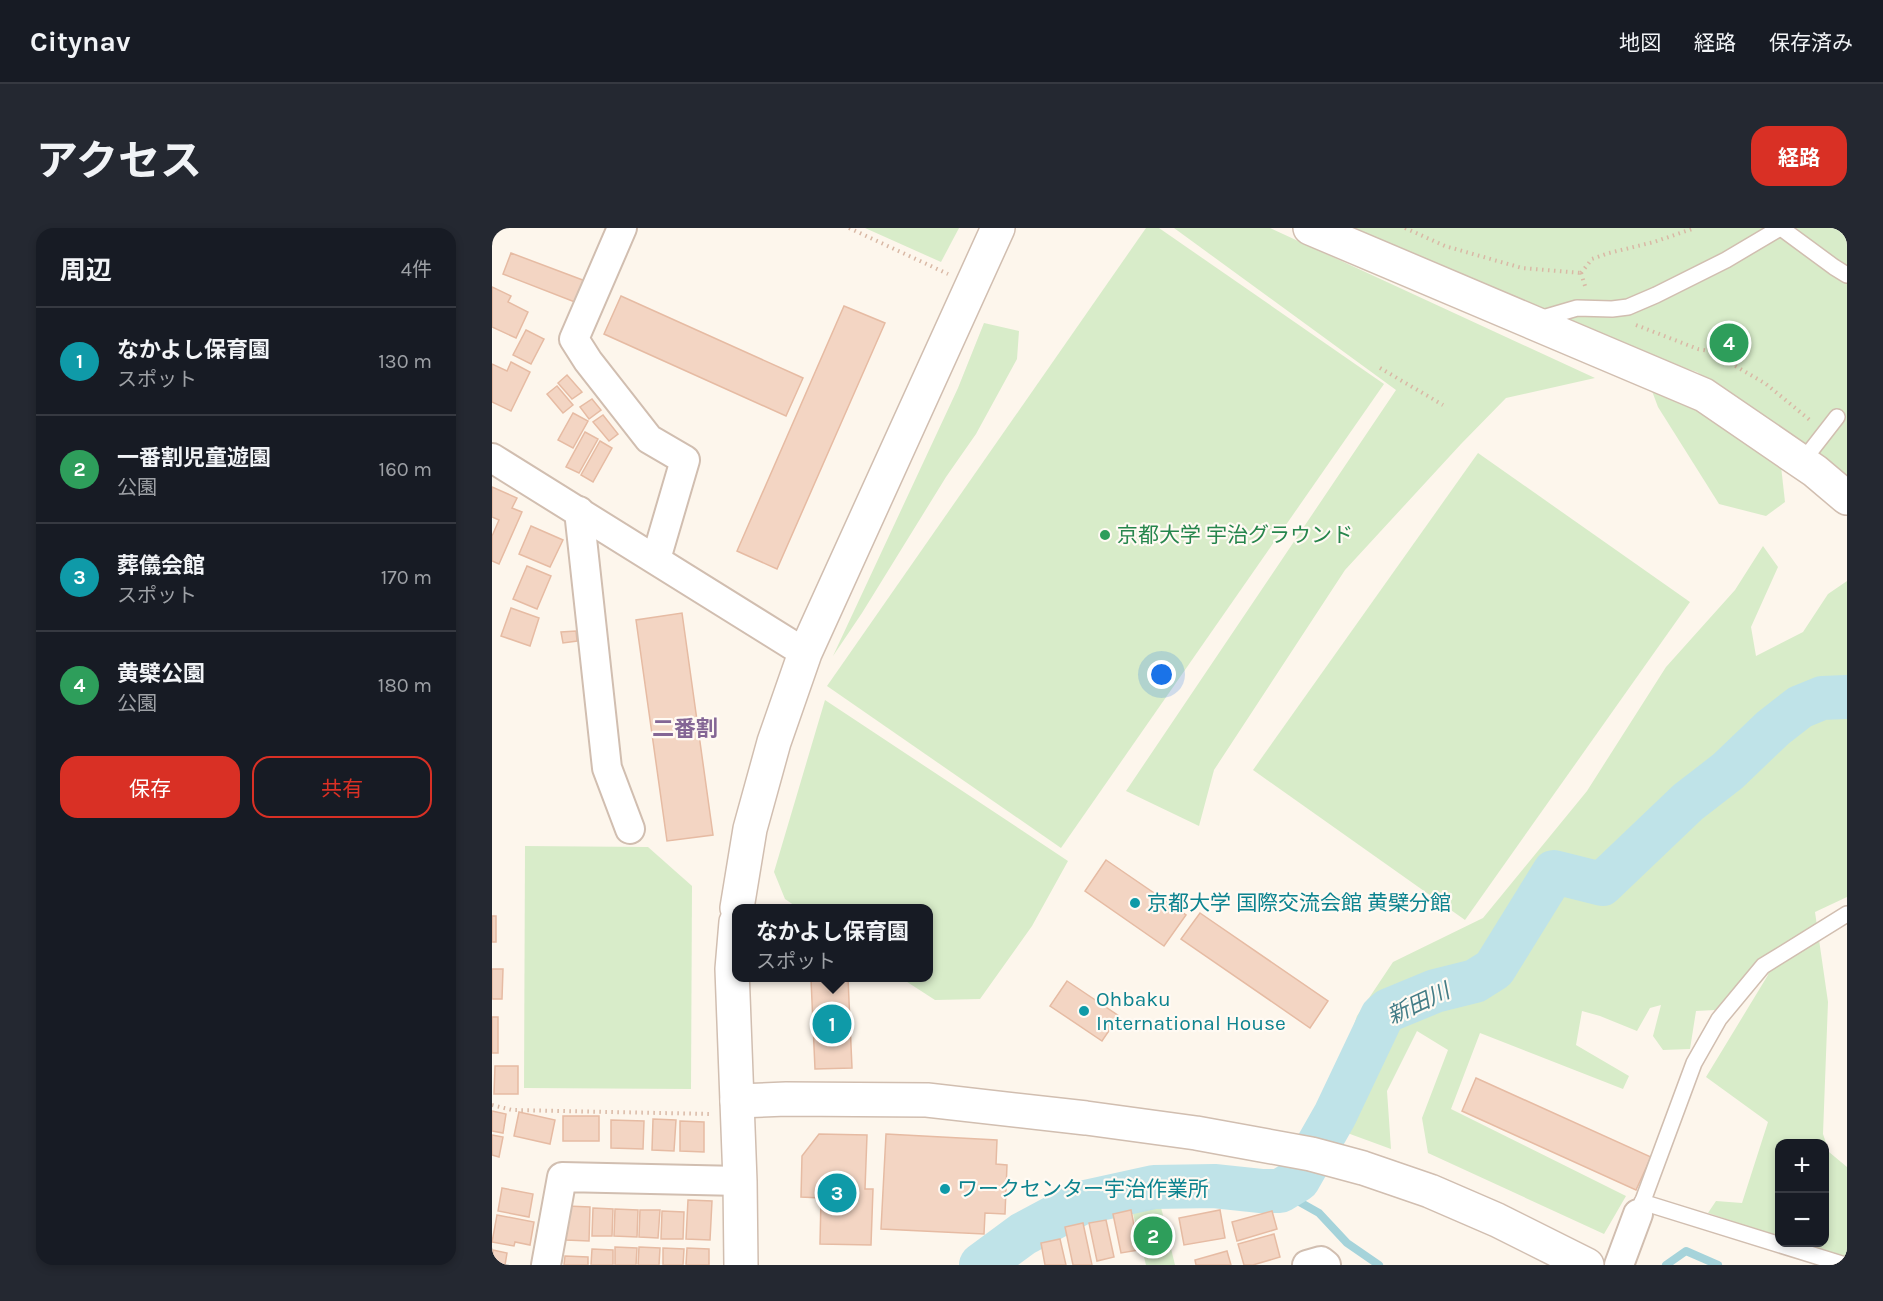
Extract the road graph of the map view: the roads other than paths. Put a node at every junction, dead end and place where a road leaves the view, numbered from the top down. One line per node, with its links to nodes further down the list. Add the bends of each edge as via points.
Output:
1 (622, 228): 12 (street, via 574,339 650,439 685,460)
2 (998, 228): 13 (street)
3 (1310, 228): 6 (street)
4 (1780, 228): 5 (lane); 6 (lane, via 1726,260 1628,307 1576,308)
5 (1847, 275)
6 (1530, 322): 9 (street, via 1704,395)
7 (1837, 417): 9 (lane)
8 (492, 458): 11 (street)
9 (1802, 462): 10 (street)
10 (1847, 498)
11 (579, 511): 12 (street); 14 (street, via 607,768)
12 (656, 559): 13 (street)
13 (805, 653): 15 (street, via 774,742 750,829)
14 (630, 829)
15 (738, 904)
16 (1847, 914): 20 (lane, via 1763,966 1719,1019 1694,1063)
17 (732, 969): 18 (street)
18 (724, 1107): 19 (street); 25 (street, via 786,1099 927,1100 1196,1133 1311,1154 1430,1191)
19 (740, 1181): 21 (street, via 562,1177); 22 (street)
20 (1640, 1208): 26 (street); 27 (lane)
21 (546, 1265)
22 (741, 1265)
23 (1307, 1265): 24 (street, via 1321,1261)
24 (1326, 1265)
25 (1587, 1265)
26 (1619, 1265)
27 (1845, 1265)

